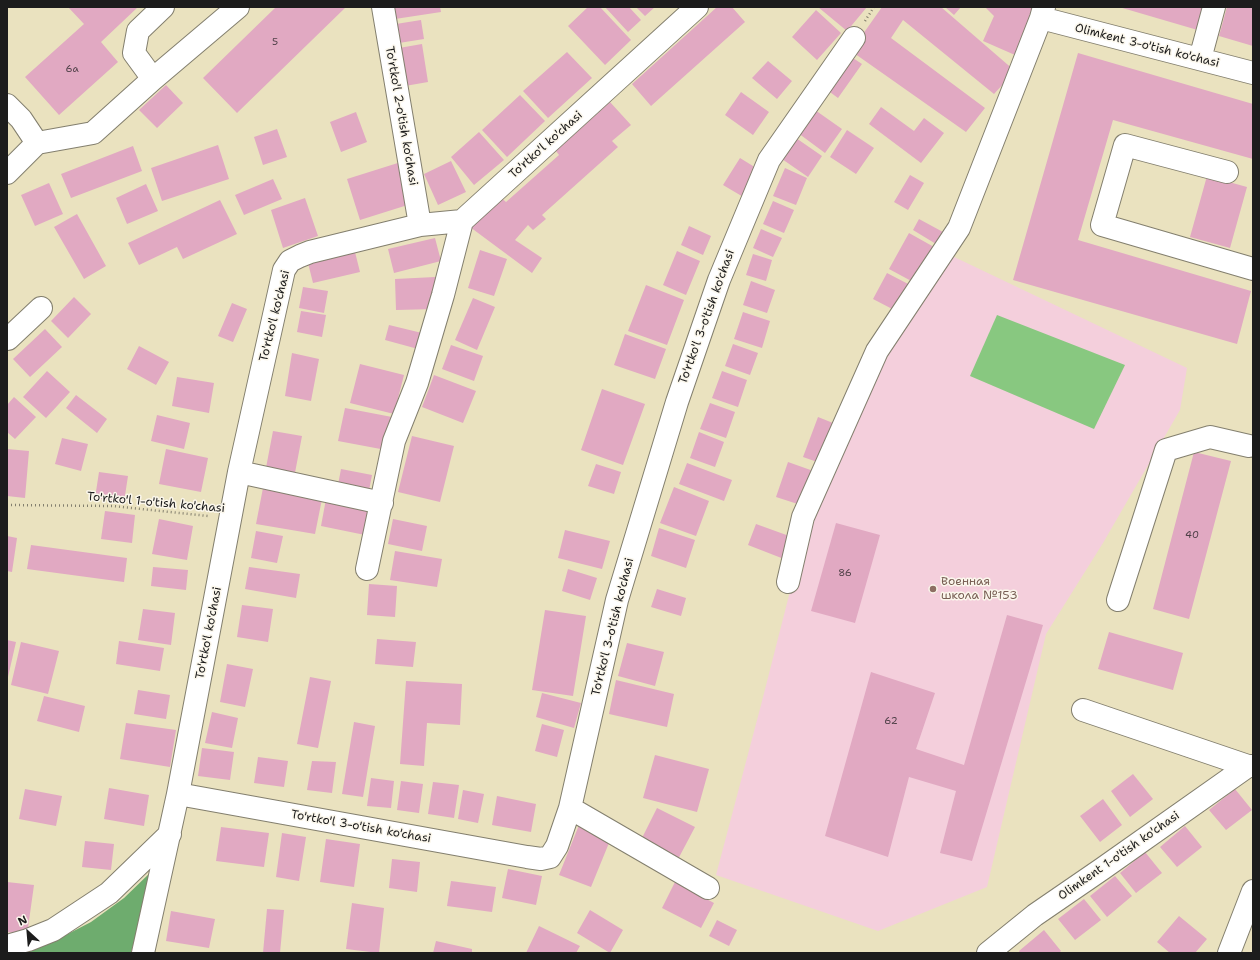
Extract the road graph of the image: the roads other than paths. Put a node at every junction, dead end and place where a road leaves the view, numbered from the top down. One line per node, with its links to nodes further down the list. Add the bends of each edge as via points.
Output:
1 (163, 7): 10 (street, via 138,31 134,53)
2 (238, 7): 10 (street)
3 (383, 7): 16 (street, To'rtko'l 2-o'tish ko'chasi)
4 (698, 7): 15 (street, To'rtko'l ko'chasi)
5 (1214, 7): 8 (street)
6 (1043, 13): 8 (street, Olimkent 3-o'tish ko'chasi); 24 (street, via 959,228 877,350 803,517)
7 (854, 38): 29 (street, To'rtko'l 3-o'tish ko'chasi, via 769,160 719,280 677,402 617,600)
8 (1200, 59): 9 (street, Olimkent 3-o'tish ko'chasi)
9 (1253, 73)
10 (153, 79): 12 (street, via 93,133)
11 (7, 104): 12 (street)
12 (37, 143): 14 (street)
13 (1227, 172): 17 (street, via 1125,145 1102,225)
14 (7, 173)
15 (462, 221): 16 (street, To'rtko'l ko'chasi); 22 (street, via 417,383 394,441)
16 (420, 225): 21 (street, To'rtko'l ko'chasi, via 310,252 290,261 284,270)
17 (1253, 269)
18 (41, 308): 19 (street)
19 (7, 338)
20 (1252, 441): 25 (street, via 1210,437 1166,450)
21 (239, 472): 22 (street); 28 (street, To'rtko'l ko'chasi)
22 (382, 503): 23 (street)
23 (367, 569)
24 (788, 582)
25 (1118, 600)
26 (1083, 710): 27 (street)
27 (1250, 766): 35 (street, Olimkent 1-o'tish ko'chasi, via 1035,915)
28 (178, 794): 29 (street, To'rtko'l 3-o'tish ko'chasi, via 541,859 550,857 558,846); 30 (street, To'rtko'l ko'chasi)
29 (570, 808): 31 (street)
30 (170, 834): 33 (street, via 109,893 53,930); 34 (street, To'rtko'l ko'chasi)
31 (708, 888)
32 (1253, 891): 36 (street)
33 (7, 946)
34 (143, 953)
35 (988, 953)
36 (1229, 953)

